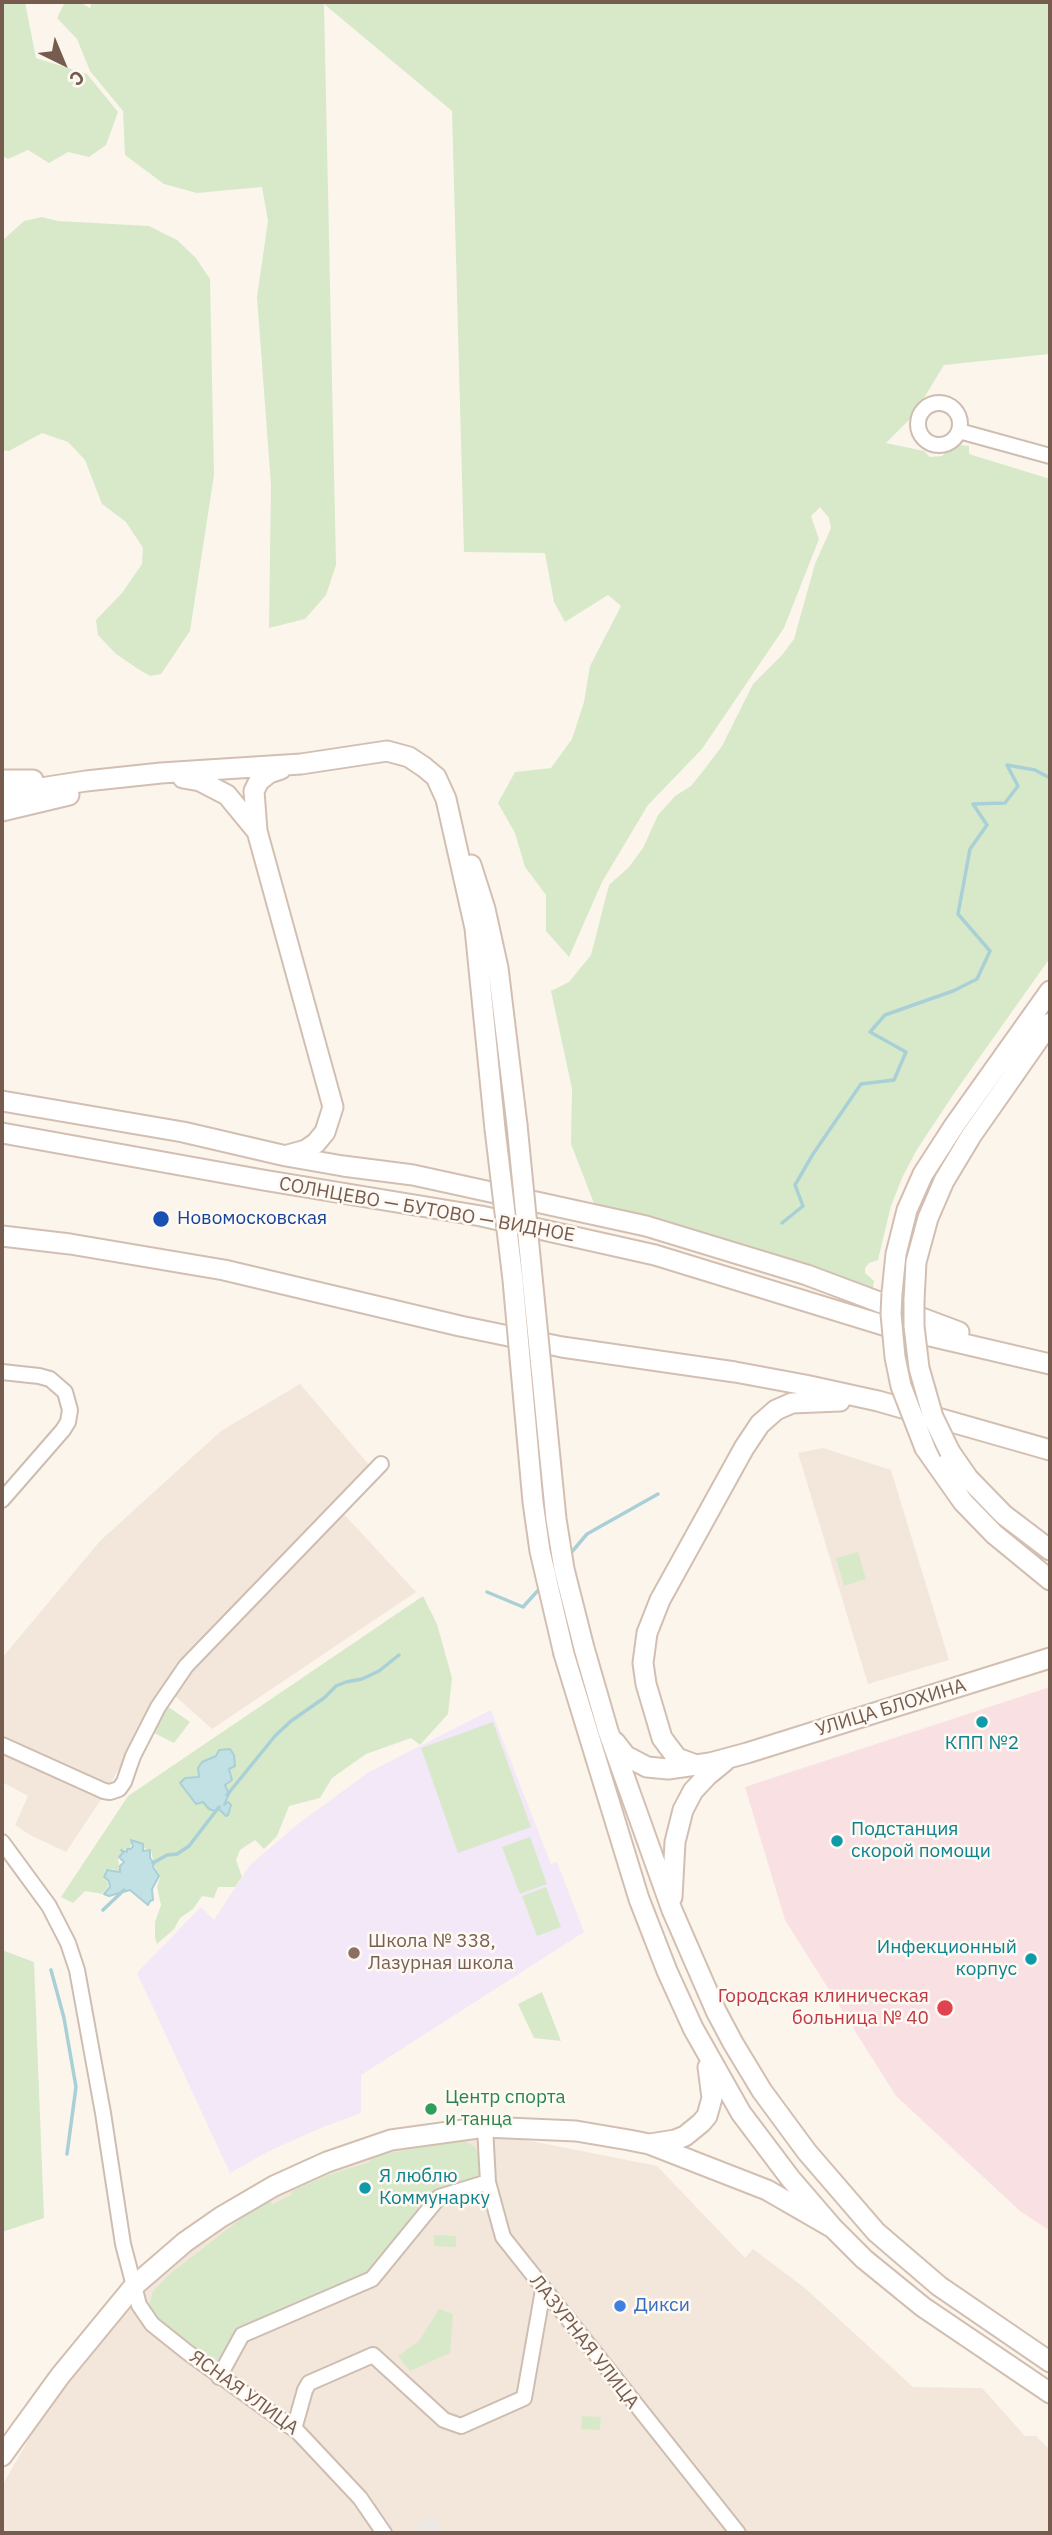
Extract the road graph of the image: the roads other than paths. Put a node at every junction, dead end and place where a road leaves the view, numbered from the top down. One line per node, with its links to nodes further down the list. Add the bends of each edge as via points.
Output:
1 (958, 431): 2 (street)
2 (1050, 456)
3 (292, 765): 4 (main road); 8 (main road, via 387,751 409,757 436,777); 10 (main road, via 259,781 254,791)
4 (151, 774): 6 (main road); 9 (main road); 10 (main road, via 215,787 228,795)
5 (2, 780): 6 (main road)
6 (86, 781): 7 (main road)
7 (2, 794)
8 (449, 808): 28 (main road, bridge, via 489,925 498,968 556,1519 567,1579); 34 (main road, bridge, via 478,949 543,1564 564,1654 639,1899)
9 (2, 811)
10 (257, 831): 15 (main road, via 333,1107 316,1143)
11 (1050, 991): 26 (main road, bridge, via 923,1174 895,1254 892,1293 901,1386 925,1448 962,1502)
12 (1050, 1023): 25 (main road, bridge, via 944,1181 916,1262 914,1300 919,1368 933,1417 950,1452 1004,1515)
13 (2, 1101): 15 (main road, via 183,1132)
14 (2, 1133): 19 (main road, СОЛНЦЕВО — БУТОВО — ВИДНОЕ, via 481,1216 655,1255 883,1325)
15 (286, 1156): 19 (main road, via 413,1175 646,1226 807,1275)
16 (2, 1236): 17 (main road)
17 (70, 1244): 18 (main road); 21 (main road, via 224,1270 562,1347 735,1372)
18 (2, 1245)
19 (1045, 1363)
20 (2, 1372): 24 (street, via 50,1379 65,1392 70,1410 63,1430)
21 (878, 1401): 22 (main road); 31 (main road, via 792,1404 760,1424 660,1600 643,1663 646,1684 665,1745 677,1758)
22 (1050, 1450)
23 (381, 1464): 29 (street, via 186,1666 159,1707 119,1789 104,1791)
24 (2, 1500)
25 (1050, 1550)
26 (1050, 1580)
27 (1050, 1658): 30 (main road, УЛИЦА БЛОХИНА)
28 (608, 1731): 31 (main road, УЛИЦА БЛОХИНА, via 626,1756 647,1767); 33 (main road)
29 (2, 1745)
30 (731, 1758): 31 (main road, УЛИЦА БЛОХИНА); 33 (main road, via 708,1775 683,1810 675,1842)
31 (696, 1765)
32 (2, 1842): 39 (street, ЯСНАЯ УЛИЦА, via 49,1906 77,1970)
33 (672, 1910): 41 (main road, via 738,2051 827,2176 905,2258)
34 (704, 2049): 36 (main road, via 712,2088 707,2116 685,2136); 38 (main road, via 761,2141)
35 (485, 2127): 36 (main road, via 576,2132); 37 (street, ЛАЗУРНАЯ УЛИЦА); 39 (main road, via 391,2140 274,2186 185,2242)
36 (649, 2144): 38 (main road, via 767,2190)
37 (488, 2182): 40 (street, ЛАЗУРНАЯ УЛИЦА, via 503,2237); 42 (street, via 439,2197 372,2279 242,2335)
38 (833, 2228): 43 (main road, via 903,2293)
39 (134, 2286): 42 (street, ЯСНАЯ УЛИЦА, via 139,2305 152,2324); 45 (main road)
40 (543, 2290): 44 (street, via 524,2398 461,2426 444,2420 373,2355 309,2383); 47 (street, ЛАЗУРНАЯ УЛИЦА)
41 (1050, 2362)
42 (219, 2376): 44 (street, ЯСНАЯ УЛИЦА)
43 (1050, 2393)
44 (294, 2429): 46 (street, ЯСНАЯ УЛИЦА, via 360,2498)
45 (2, 2456)
46 (384, 2533)
47 (738, 2533)

